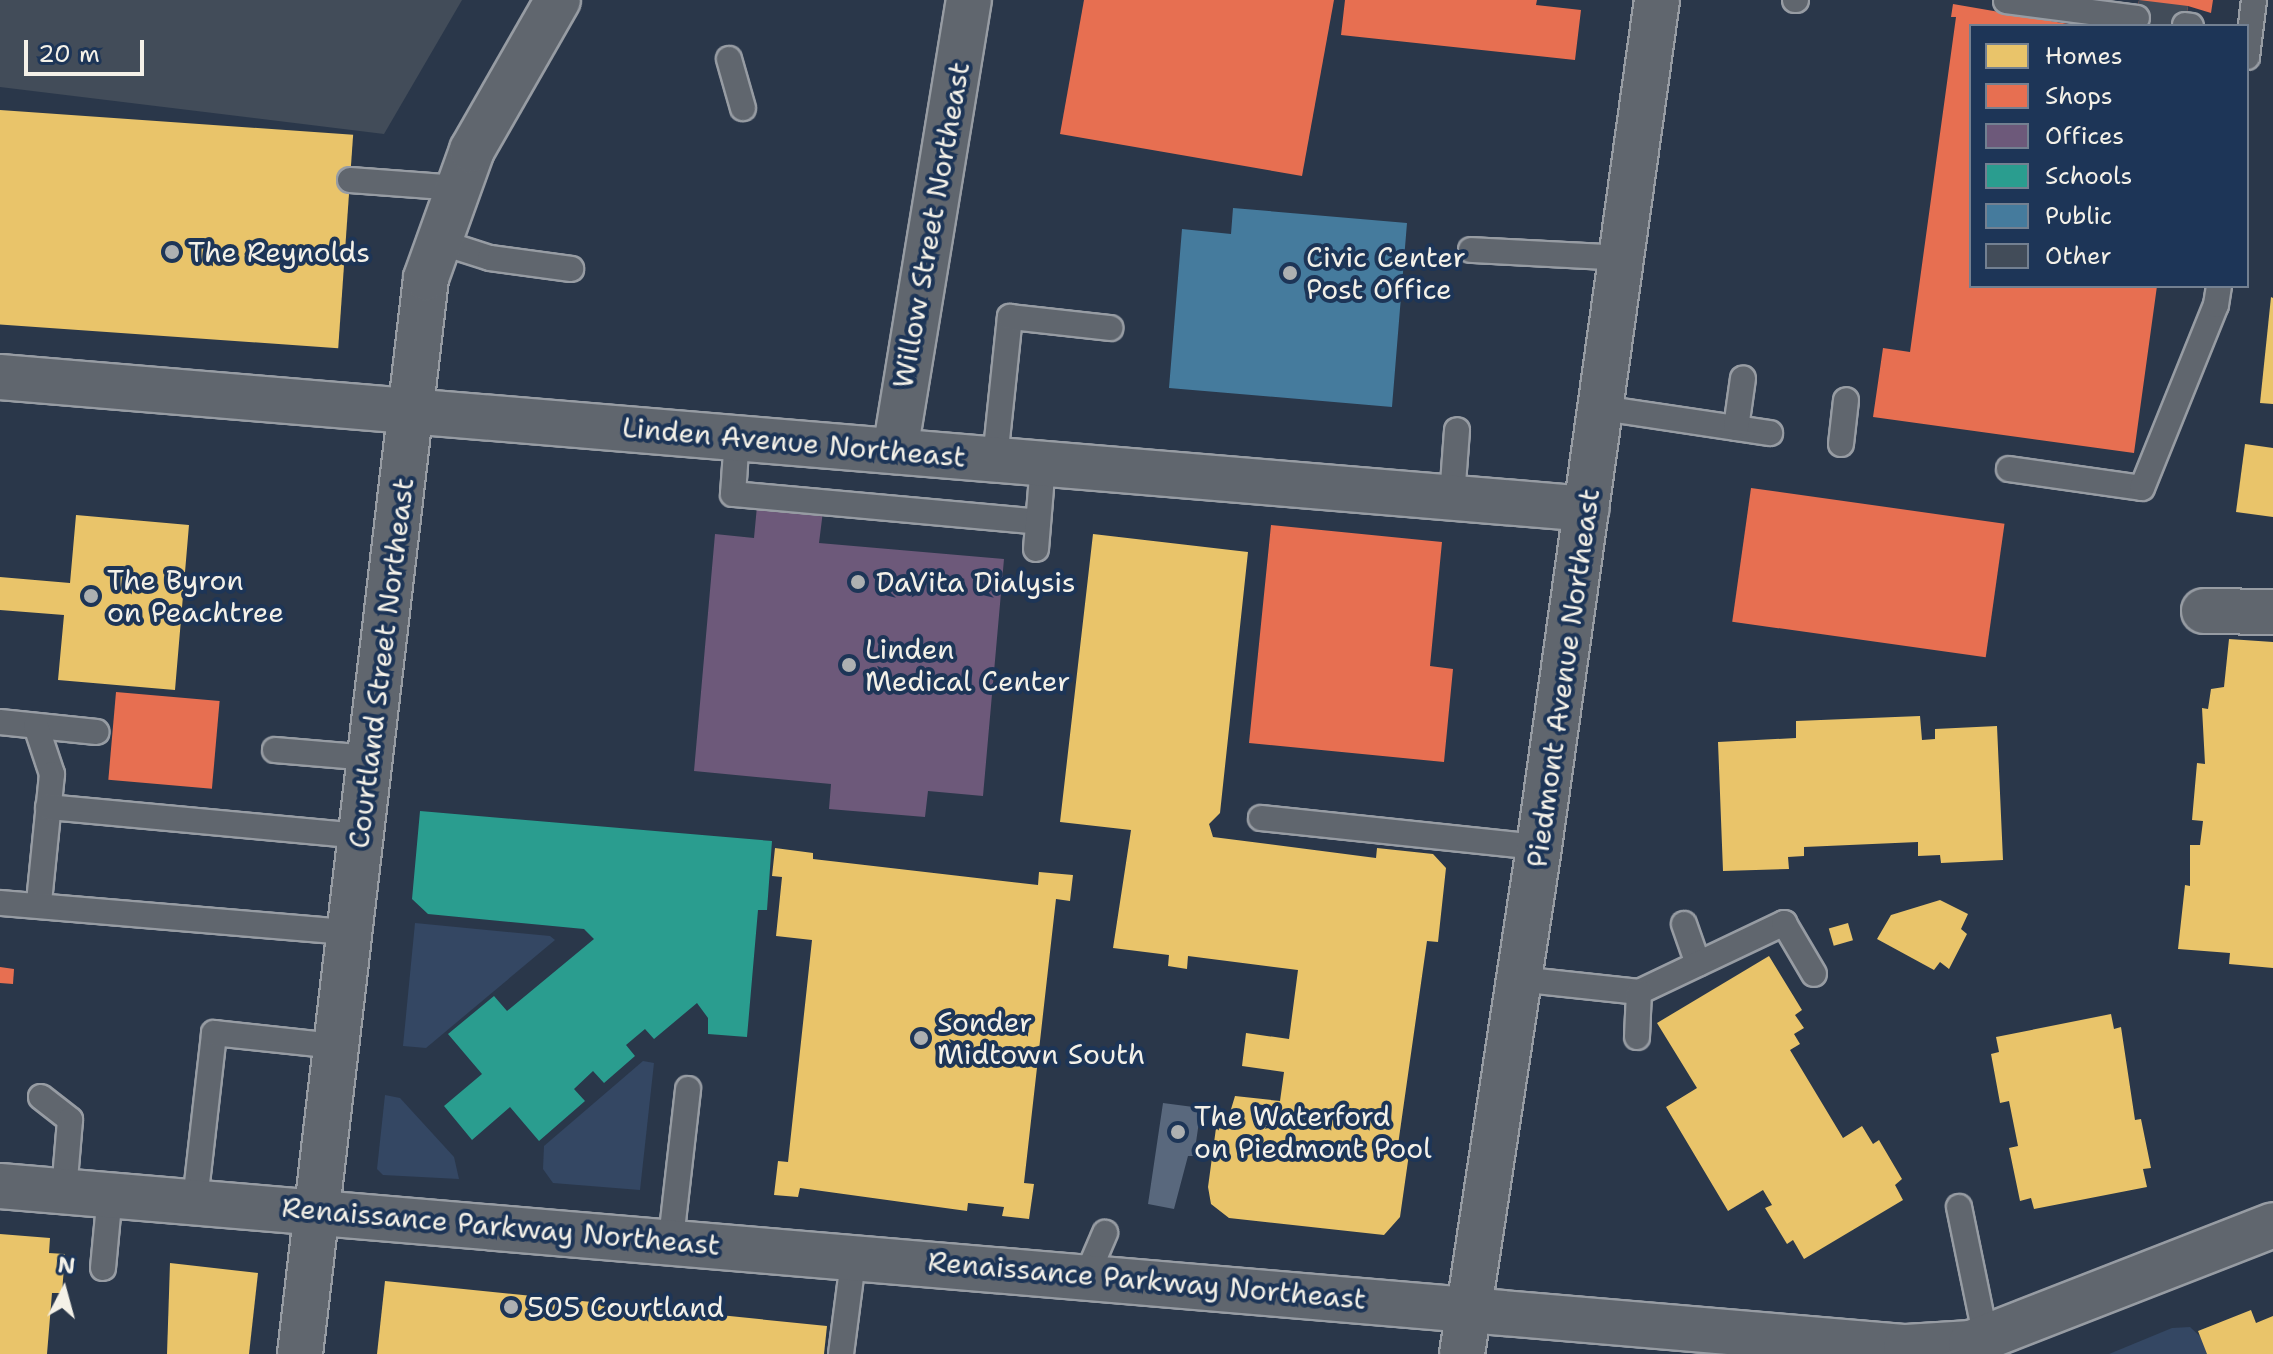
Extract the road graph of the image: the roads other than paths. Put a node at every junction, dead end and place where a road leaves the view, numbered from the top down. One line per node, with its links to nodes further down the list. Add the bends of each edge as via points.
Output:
1 (558, 0): 11 (street, Courtland Street Northeast, via 472,150)
2 (969, 0): 28 (street, Willow Street Northeast, via 971,55 937,144)
3 (1657, 0): 14 (street, Piedmont Avenue Northeast)
4 (2254, 0): 7 (lane)
5 (2006, 1): 6 (lane)
6 (2137, 18)
7 (2249, 34)
8 (729, 59): 9 (lane)
9 (743, 108)
10 (350, 180): 11 (lane)
11 (458, 188): 12 (street, Courtland Street Northeast)
12 (440, 242): 15 (lane, via 490,258); 22 (street, Courtland Street Northeast, via 426,278)
13 (1471, 250): 14 (lane)
14 (1623, 258): 21 (street, Piedmont Avenue Northeast)
15 (571, 269)
16 (2219, 288): 31 (lane, via 2142,488)
17 (1110, 328): 29 (lane, via 1010,317)
18 (0, 377): 22 (street, Linden Avenue Northeast)
19 (1743, 378): 23 (lane)
20 (1846, 400): 27 (lane)
21 (1602, 408): 23 (lane); 33 (street, Piedmont Avenue Northeast)
22 (411, 409): 26 (street, Linden Avenue Northeast); 42 (street, Courtland Street Northeast)
23 (1736, 428): 25 (lane)
24 (1457, 430): 32 (lane)
25 (1770, 433)
26 (737, 437): 28 (street, Linden Avenue Northeast); 34 (lane, via 733,494)
27 (1841, 444)
28 (895, 451): 29 (street, Linden Avenue Northeast)
29 (995, 459): 30 (street, Linden Avenue Northeast)
30 (1043, 463): 32 (street, Linden Avenue Northeast); 34 (lane)
31 (2009, 469)
32 (1452, 497): 33 (street, Linden Avenue Northeast)
33 (1587, 509): 46 (street, Piedmont Avenue Northeast)
34 (1038, 522): 35 (lane)
35 (1036, 549)
36 (2204, 611): 37 (street)
37 (2273, 612)
38 (0, 722): 39 (lane)
39 (36, 726): 40 (lane); 43 (lane, via 52,774)
40 (96, 732)
41 (275, 750): 42 (lane)
42 (370, 758): 45 (street, Courtland Street Northeast)
43 (48, 807): 45 (lane); 47 (lane)
44 (1261, 818): 46 (lane)
45 (361, 836): 50 (street, Courtland Street Northeast)
46 (1539, 847): 53 (street, Piedmont Avenue Northeast)
47 (39, 902): 48 (lane); 50 (lane)
48 (0, 903)
49 (1684, 924): 51 (lane)
50 (349, 932): 56 (street, Courtland Street Northeast)
51 (1698, 964): 52 (lane, via 1784,923); 54 (lane)
52 (1814, 974)
53 (1518, 979): 54 (lane); 71 (street, Piedmont Avenue Northeast)
54 (1639, 992): 55 (lane)
55 (1637, 1037)
56 (336, 1046): 62 (lane, via 214,1033); 64 (street, Courtland Street Northeast)
57 (688, 1089): 67 (lane)
58 (41, 1097): 60 (lane, via 70,1120)
59 (0, 1186): 60 (street, Renaissance Parkway Northeast)
60 (64, 1191): 61 (street, Renaissance Parkway Northeast)
61 (110, 1194): 62 (street, Renaissance Parkway Northeast); 69 (lane)
62 (195, 1201): 64 (street, Renaissance Parkway Northeast)
63 (1959, 1207): 72 (lane)
64 (317, 1211): 67 (street, Renaissance Parkway Northeast); 73 (street, Courtland Street Northeast)
65 (2273, 1225): 72 (street, Renaissance Parkway Northeast)
66 (1105, 1233): 70 (lane)
67 (671, 1239): 68 (street, Renaissance Parkway Northeast)
68 (854, 1254): 70 (street, Renaissance Parkway Northeast); 74 (lane)
69 (103, 1268)
70 (1087, 1275): 71 (street, Renaissance Parkway Northeast)
71 (1468, 1307): 72 (street, Renaissance Parkway Northeast, via 1906,1347); 75 (street, Piedmont Avenue Northeast)
72 (1986, 1338)
73 (300, 1354)
74 (841, 1354)
75 (1462, 1354)

